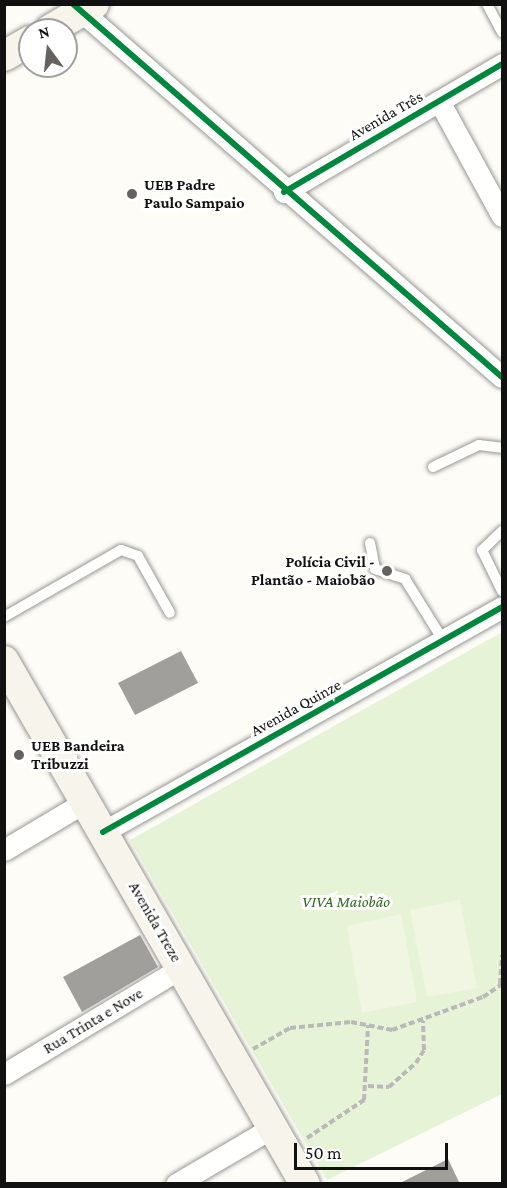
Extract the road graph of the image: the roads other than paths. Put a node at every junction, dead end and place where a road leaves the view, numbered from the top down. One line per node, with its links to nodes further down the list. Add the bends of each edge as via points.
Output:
1 (487, 4): 4 (lane)
2 (82, 8): 3 (main road); 9 (street)
3 (67, 18)
4 (502, 32)
5 (18, 48): 6 (main road)
6 (4, 56)
7 (502, 64): 8 (street, Avenida Três)
8 (439, 101): 9 (street, Avenida Três); 10 (street)
9 (284, 192): 11 (street)
10 (502, 216)
11 (502, 378)
12 (502, 448): 13 (lane, via 479,445)
13 (434, 467)
14 (502, 531): 16 (lane, via 483,550)
15 (370, 543): 20 (lane, via 375,569 405,579)
16 (502, 591)
17 (502, 607): 20 (street, Avenida Quinze)
18 (170, 613): 19 (lane, via 138,556 121,550)
19 (4, 617)
20 (444, 640): 23 (street, Avenida Quinze)
21 (4, 661): 22 (main road, Avenida Treze)
22 (85, 802): 23 (main road, Avenida Treze); 24 (street)
23 (103, 832): 25 (main road, Avenida Treze)
24 (4, 850)
25 (181, 968): 26 (street, Rua Trinta e Nove); 27 (main road, Avenida Treze)
26 (4, 1074)
27 (278, 1138): 28 (street); 29 (main road, Avenida Treze)
28 (176, 1184)
29 (305, 1184)

